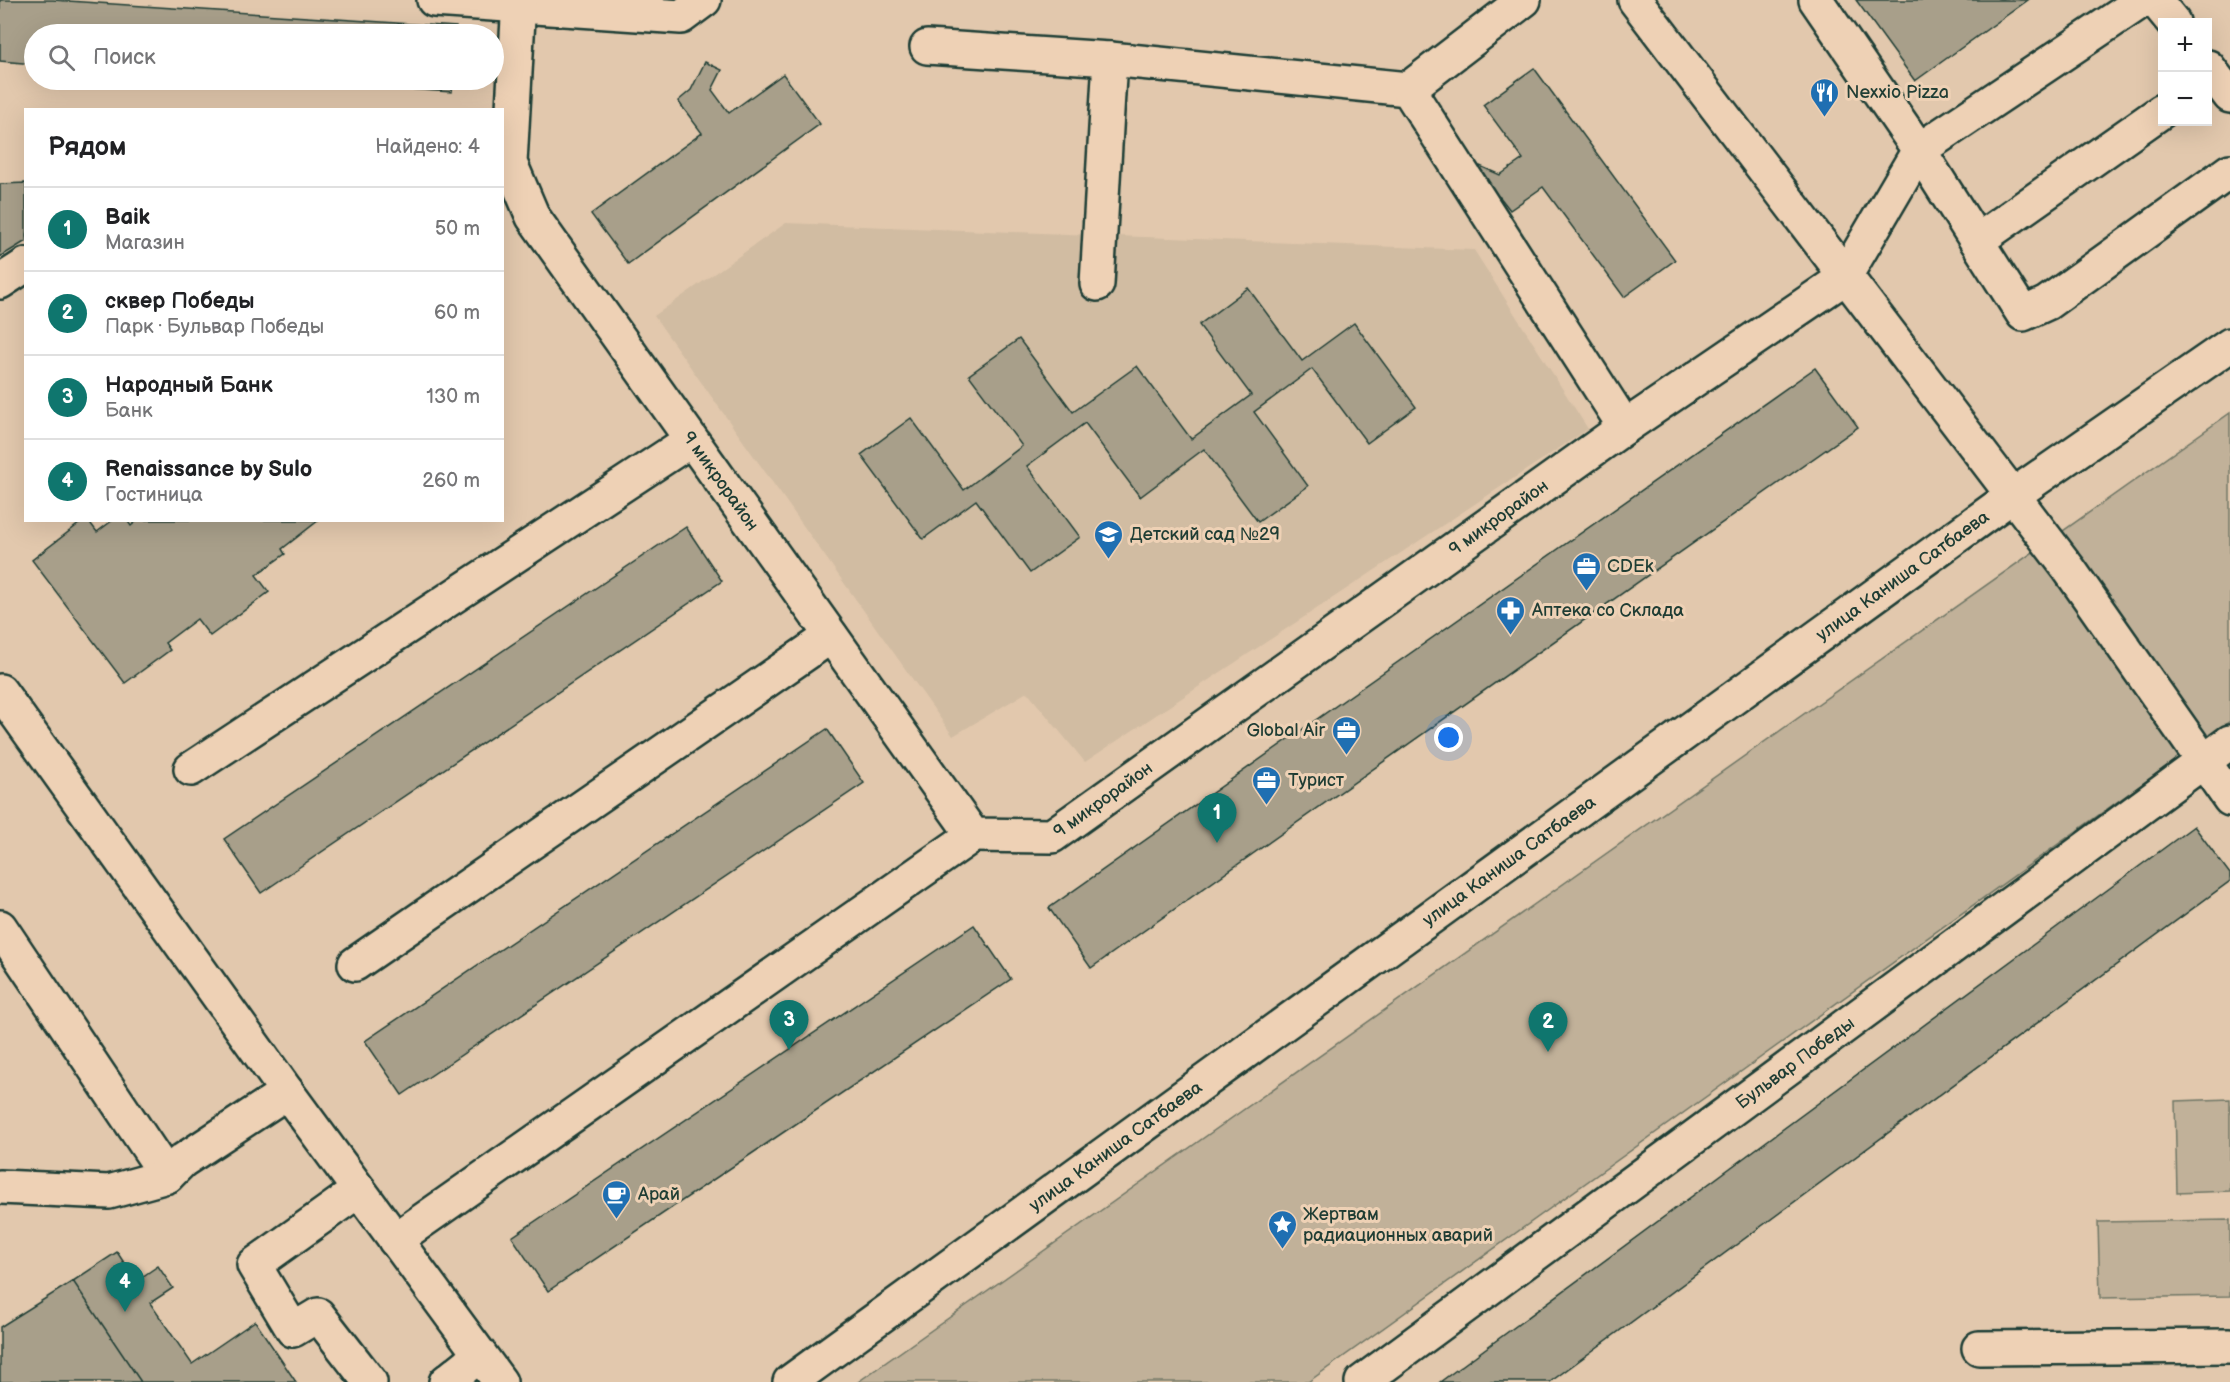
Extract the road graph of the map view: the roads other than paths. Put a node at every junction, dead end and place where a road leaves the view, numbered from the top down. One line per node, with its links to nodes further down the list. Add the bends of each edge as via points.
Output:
1 (434, 0): 8 (street)
2 (704, 0): 8 (street, via 681,17)
3 (1524, 0): 12 (street)
4 (1635, 0): 18 (street)
5 (1816, 0): 14 (street)
6 (2143, 0): 14 (street)
7 (2155, 0): 9 (street)
8 (519, 3): 23 (street, 9 микрорайон, via 510,163 533,217)
9 (2170, 18)
10 (927, 47): 11 (street)
11 (1110, 59): 12 (street); 20 (street)
12 (1408, 89): 22 (street)
13 (2158, 114): 16 (street)
14 (1919, 150): 16 (street); 18 (street)
15 (2230, 171): 16 (street, via 2047,303 2023,314)
16 (1977, 241)
17 (24, 266): 19 (street)
18 (1844, 278): 22 (street, 9 микрорайон); 24 (street)
19 (0, 282)
20 (1097, 284)
21 (2230, 345): 24 (street, улица Каниша Сатбаева)
22 (1625, 428): 31 (street, 9 микрорайон, via 1052,836)
23 (692, 440): 25 (street, 9 микрорайон); 29 (street)
24 (2012, 496): 28 (street, via 2070,569); 45 (street, улица Каниша Сатбаева)
25 (831, 636): 31 (street, 9 микрорайон); 33 (street)
26 (0, 691): 34 (street)
27 (2230, 742): 28 (street, Бульвар Победы)
28 (2203, 761): 30 (street); 46 (street, Бульвар Победы)
29 (191, 769)
30 (2230, 799)
31 (973, 835): 38 (street)
32 (0, 927): 35 (street)
33 (355, 964)
34 (286, 1092): 35 (street, via 182,1161); 37 (street)
35 (167, 1176): 36 (street, via 109,1192)
36 (0, 1187)
37 (359, 1190): 38 (street); 42 (street, via 254,1265 293,1330 318,1315)
38 (395, 1240): 41 (street)
39 (2230, 1346): 40 (street)
40 (1979, 1348)
41 (480, 1355): 43 (street); 44 (street)
42 (370, 1382)
43 (446, 1382)
44 (500, 1382)
45 (790, 1382)
46 (1362, 1382)

